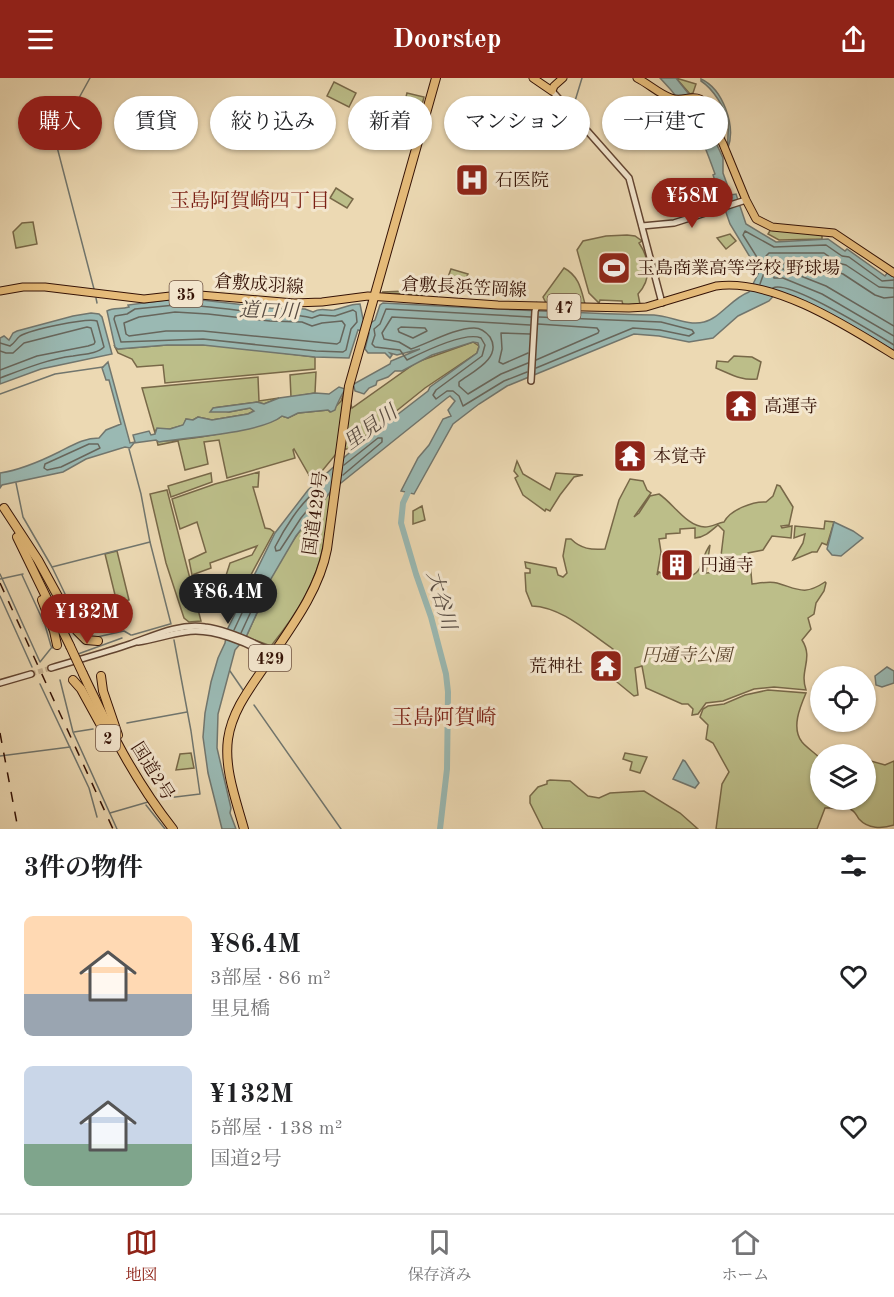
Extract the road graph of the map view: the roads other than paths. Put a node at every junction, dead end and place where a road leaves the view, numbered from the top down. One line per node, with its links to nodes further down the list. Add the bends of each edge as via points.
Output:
1 (436, 78): 10 (highway, 国道429号 / 429)
2 (533, 78): 5 (main road)
3 (563, 78): 5 (main road)
4 (637, 78): 6 (main road, via 668,97 699,98)
5 (552, 91): 7 (street, via 627,176)
6 (746, 200): 7 (street, via 674,223); 8 (main road, via 756,219 766,225 834,233)
7 (642, 226): 11 (street)
8 (894, 273)
9 (0, 291): 10 (main road, 倉敷成羽線 / 35, via 45,287 144,299 188,294 294,303)
10 (373, 297): 12 (main road, 倉敷長浜笠岡線 / 47); 19 (highway, 国道429号 / 429, via 349,386 321,573)
11 (662, 303): 12 (main road, 倉敷長浜笠岡線 / 47, via 629,309); 13 (main road, 倉敷長浜笠岡線 / 47, via 716,286 751,286 834,320)
12 (536, 308): 14 (street)
13 (894, 356)
14 (531, 379)
15 (2, 505): 16 (highway, 国道2号 / 2); 17 (highway, 2, via 77,631 86,640)
16 (15, 532): 18 (highway, 2); 25 (highway, 国道2号 / 2, bridge)
17 (98, 641)
18 (57, 645)
19 (271, 654): 20 (street, via 213,628 198,626 146,637); 28 (highway, 国道429号 / 429, via 241,703 228,740 229,768)
20 (51, 668)
21 (31, 674): 24 (street)
22 (101, 676): 25 (highway, 2)
23 (73, 680): 26 (highway, 2, via 124,765)
24 (0, 683)
25 (129, 766): 26 (highway, 国道2号 / 2)
26 (147, 795): 27 (highway, 国道2号 / 2)
27 (173, 829)
28 (244, 829)

